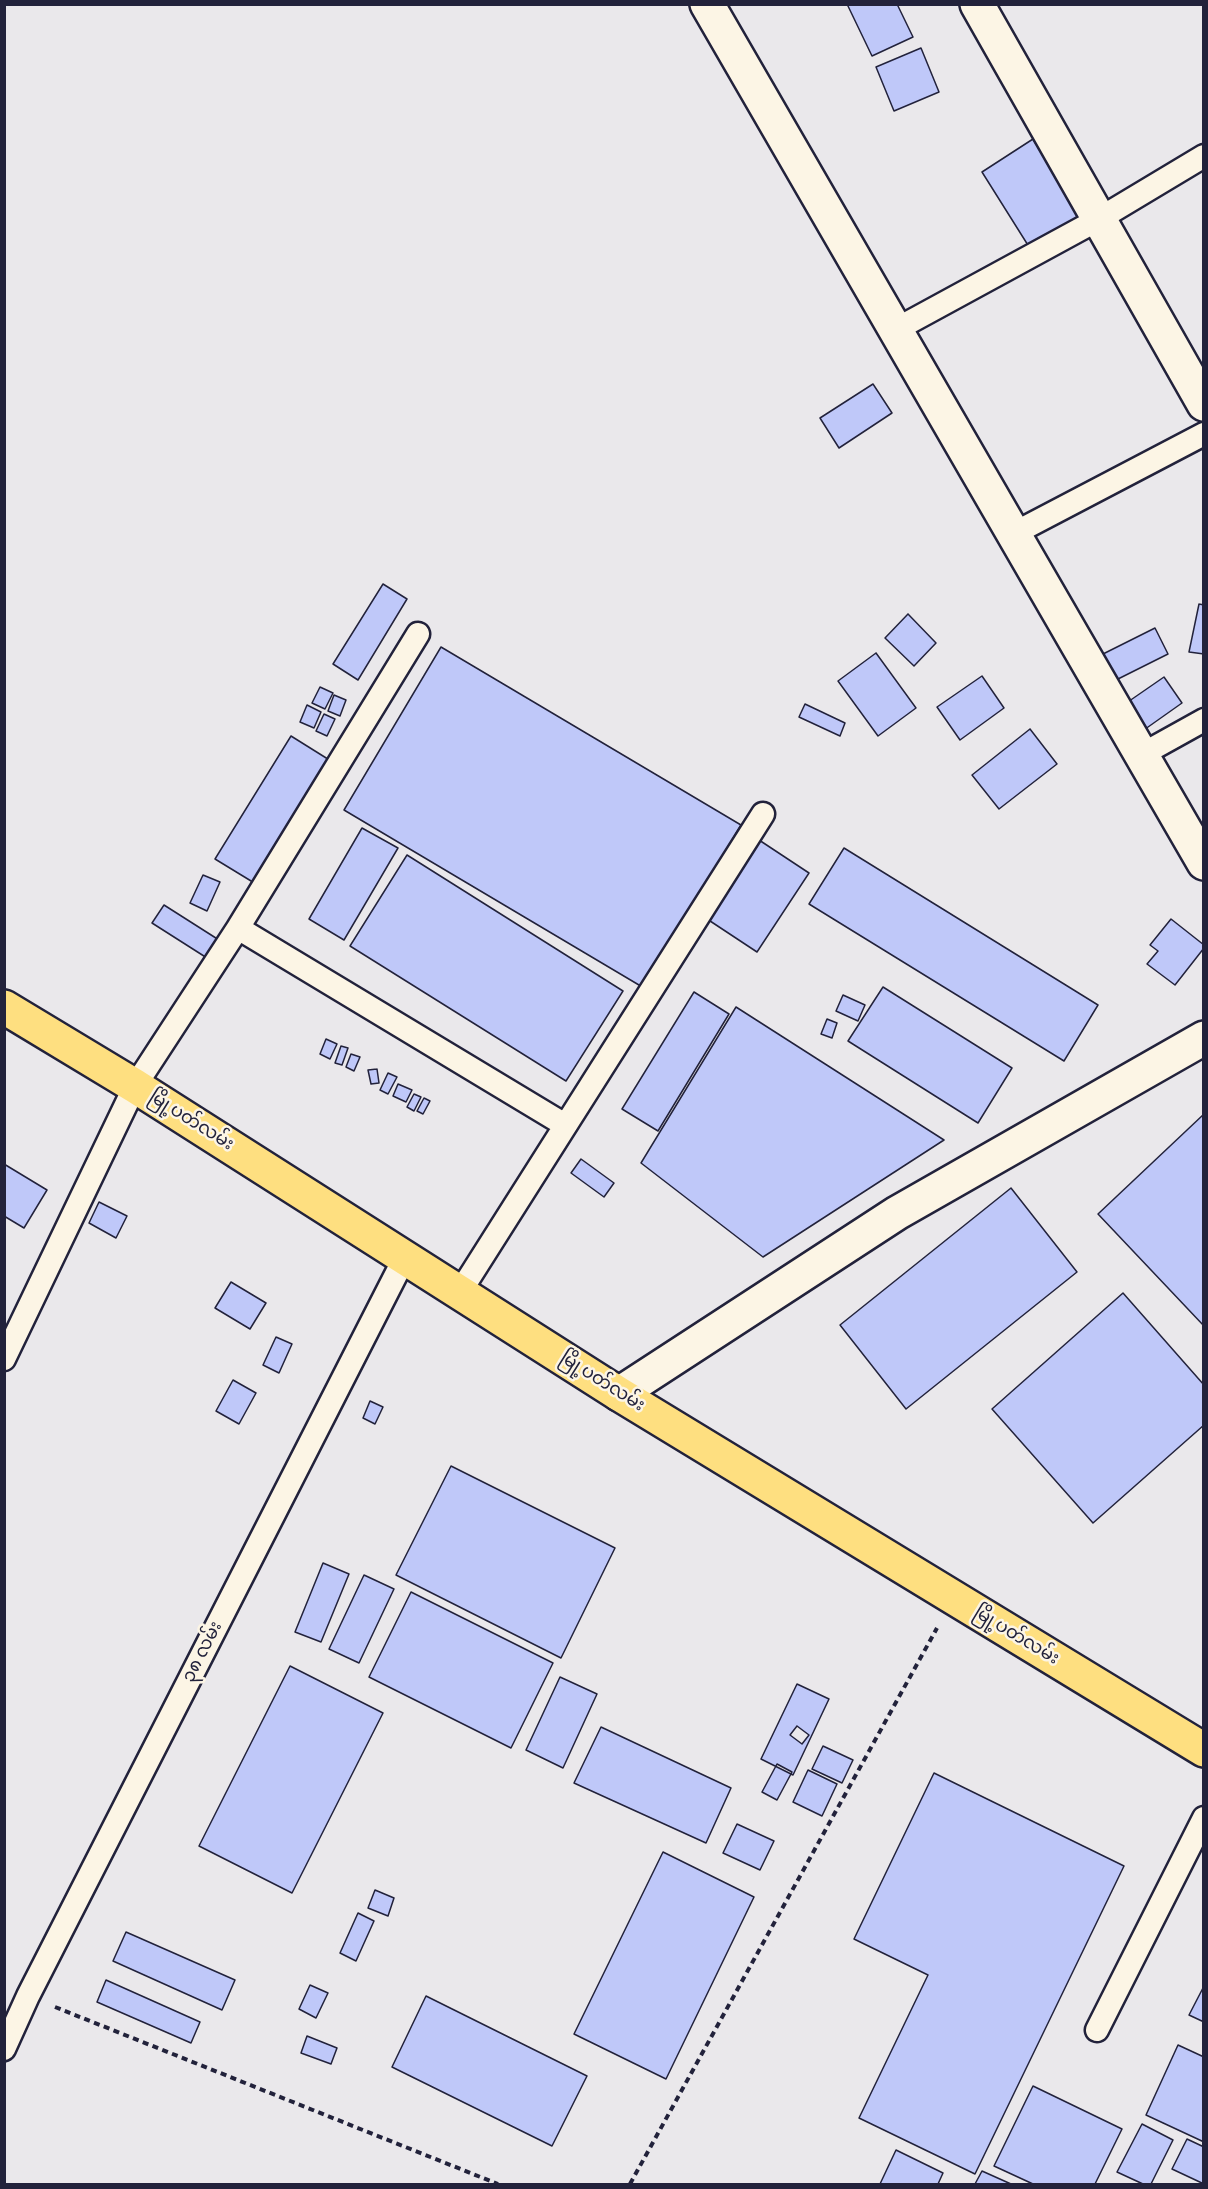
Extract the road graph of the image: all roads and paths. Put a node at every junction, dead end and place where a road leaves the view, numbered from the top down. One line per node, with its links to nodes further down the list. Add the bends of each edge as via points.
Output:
1 (707, 4): 5 (street)
2 (977, 4): 4 (street)
3 (1203, 156): 4 (lane)
4 (1099, 219): 5 (lane); 6 (street)
5 (895, 330): 8 (street)
6 (1203, 404)
7 (1203, 434): 8 (lane)
8 (1013, 534): 11 (street)
9 (418, 634): 14 (lane)
10 (1203, 720): 11 (lane)
11 (1141, 755): 13 (street)
12 (763, 814): 18 (lane)
13 (1203, 863)
14 (238, 928): 17 (lane); 18 (lane)
15 (4, 1007): 17 (main road, မြို့ပတ်လမ်း)
16 (1203, 1038): 22 (street, via 897,1213)
17 (135, 1086): 19 (main road, မြို့ပတ်လမ်း); 21 (lane)
18 (565, 1125): 20 (lane)
19 (405, 1257): 20 (main road, မြို့ပတ်လမ်း); 26 (lane, ၃၈ လမ်း)
20 (460, 1292): 22 (main road, မြို့ပတ်လမ်း)
21 (4, 1359)
22 (619, 1394): 23 (main road, မြို့ပတ်လမ်း)
23 (953, 1599): 24 (main road, မြို့ပတ်လမ်း); 30 (path)
24 (1203, 1750)
25 (1203, 1818): 27 (lane)
26 (28, 1996): 28 (lane, ၃၈ လမ်း); 29 (path)
27 (1097, 2030)
28 (4, 2049)
29 (498, 2184)
30 (630, 2184)

